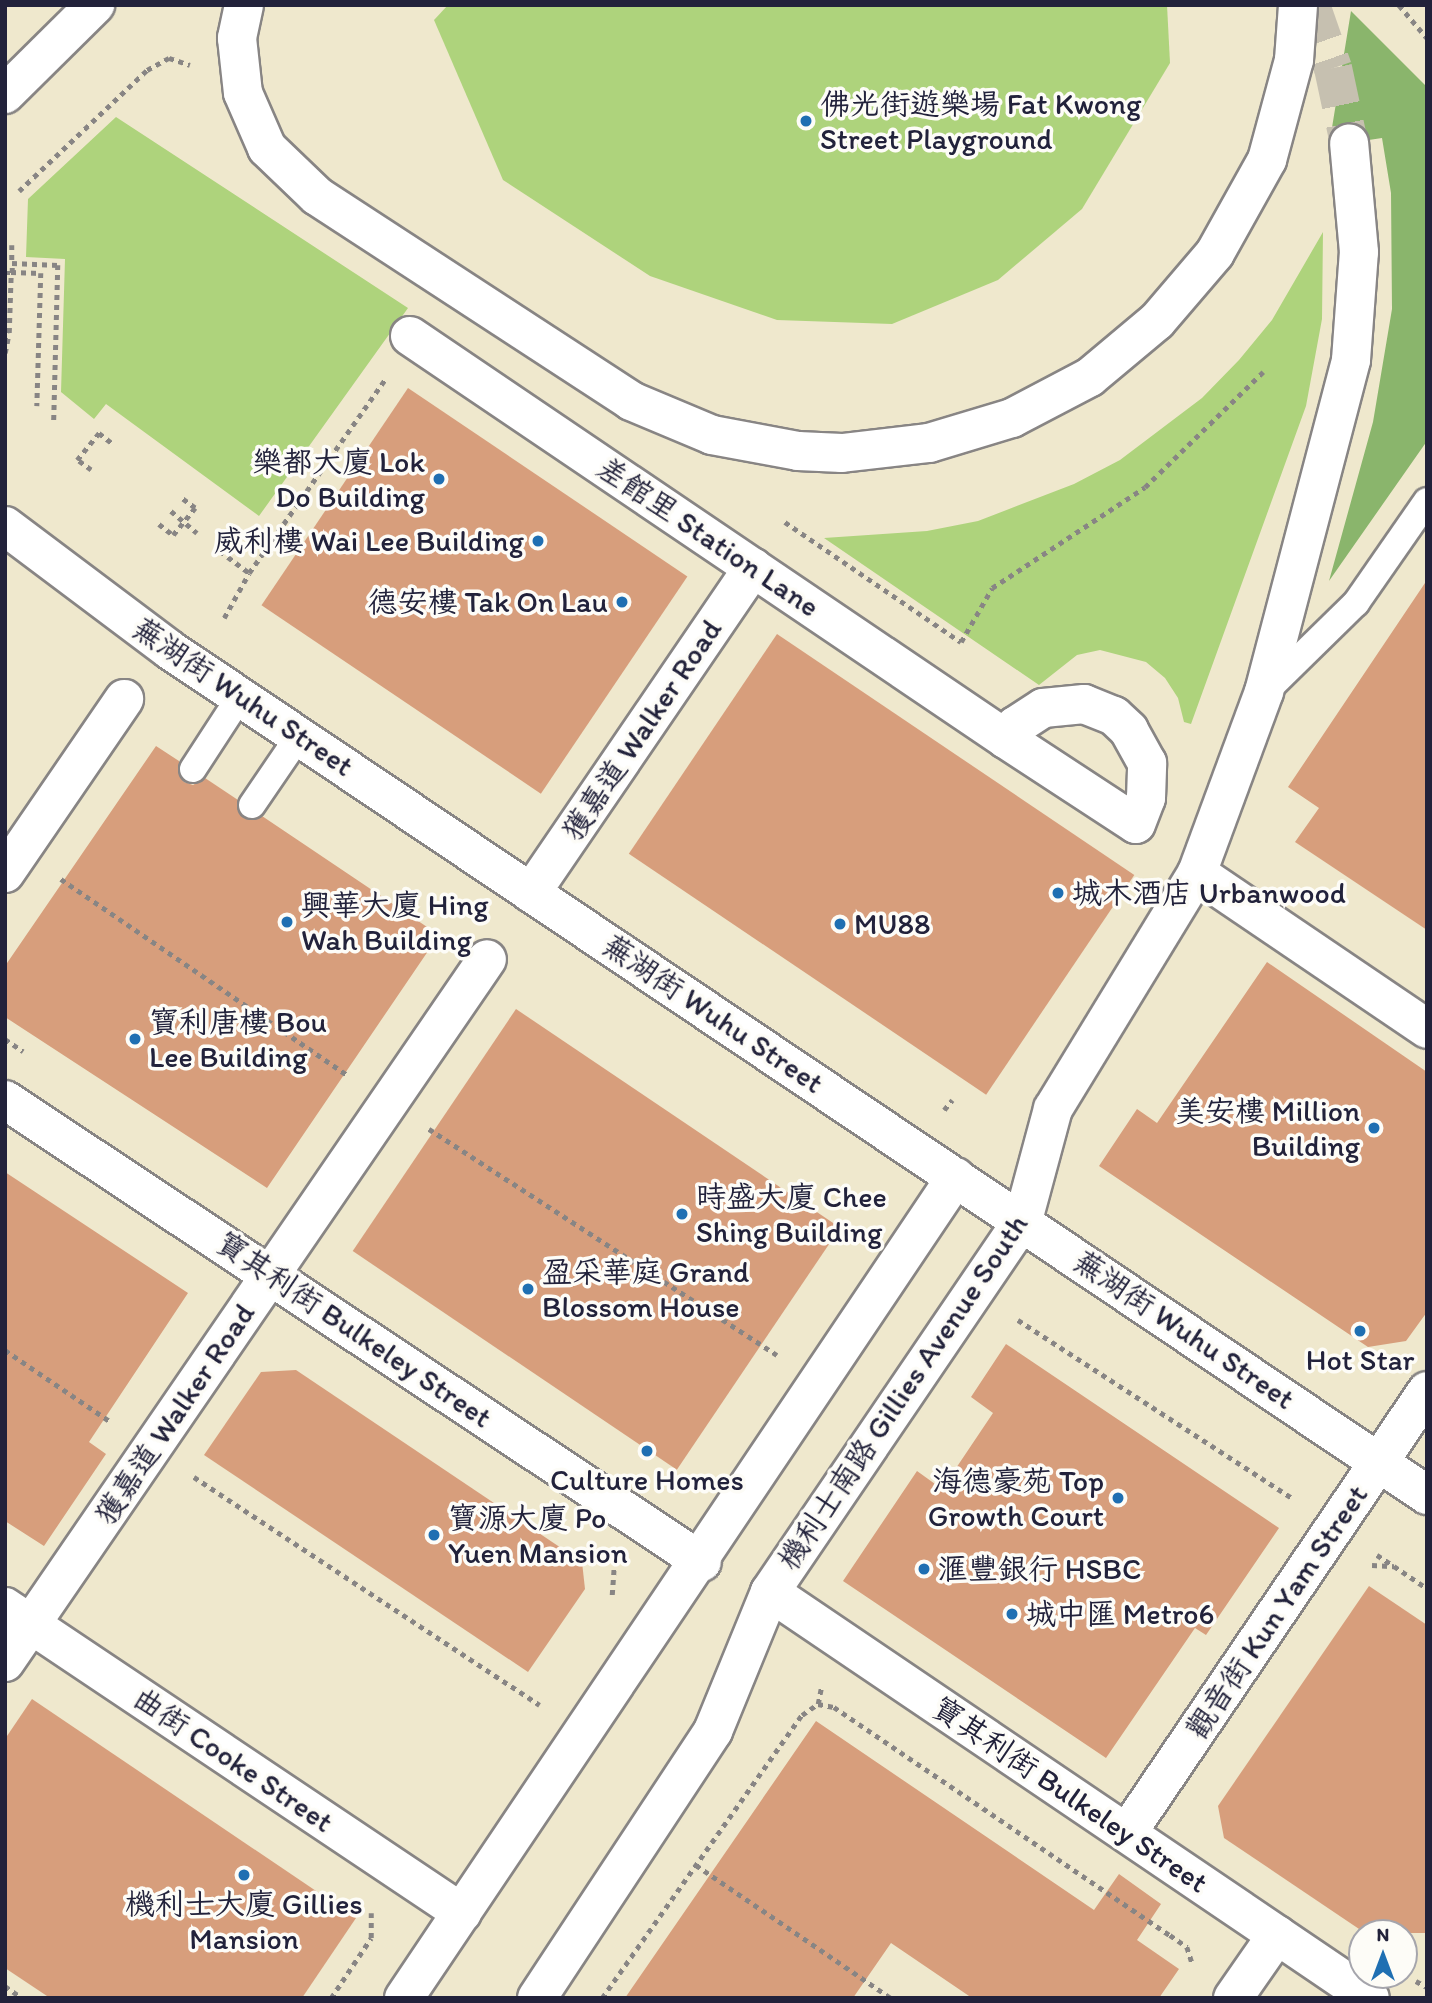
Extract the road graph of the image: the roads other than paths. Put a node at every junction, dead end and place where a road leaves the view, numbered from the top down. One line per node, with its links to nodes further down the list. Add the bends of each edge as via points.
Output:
1 (95, 5): 4 (main road)
2 (244, 5): 3 (main road, via 237,38 243,93 267,148 317,196 631,401 712,435 798,451 842,453 929,443 1012,418 1090,377 1157,321 1215,254 1267,160 1294,60)
3 (1298, 5)
4 (5, 94)
5 (1349, 143): 10 (main road, via 1359,252 1350,360)
6 (410, 335): 9 (main road, 差館里 Station Lane)
7 (1427, 501): 10 (lane, 機利士南路 Gillies Avenue South, via 1356,603)
8 (5, 526): 11 (main road, 蕪湖街 Wuhu Street)
9 (753, 567): 14 (main road, 差館里 Station Lane); 19 (main road, 獲嘉道 Walker Road)
10 (1264, 692): 18 (main road, 機利士南路 Gillies Avenue South)
11 (240, 697): 13 (main road, 蕪湖街 Wuhu Street); 15 (lane)
12 (124, 699): 17 (main road)
13 (299, 736): 16 (lane); 19 (main road, 蕪湖街 Wuhu Street)
14 (1006, 739)
15 (193, 769)
16 (252, 805)
17 (5, 873)
18 (1197, 873): 21 (main road); 24 (main road, 機利士南路 Gillies Avenue South, via 1053,1109)
19 (531, 893): 23 (main road, 蕪湖街 Wuhu Street)
20 (487, 958): 25 (main road, 獲嘉道 Walker Road)
21 (1427, 1029)
22 (5, 1100): 25 (main road, 寶其利街 Bulkeley Street)
23 (956, 1177): 24 (main road, 蕪湖街 Wuhu Street); 29 (main road)
24 (1023, 1220): 27 (main road, 蕪湖街 Wuhu Street); 30 (main road, 機利士南路 Gillies Avenue South)
25 (271, 1274): 29 (main road, 寶其利街 Bulkeley Street); 31 (main road, 獲嘉道 Walker Road, via 151,1449)
26 (1427, 1391): 27 (main road, 觀音街 Kun Yam Street)
27 (1378, 1462): 28 (main road, 蕪湖街 Wuhu Street); 33 (main road, 觀音街 Kun Yam Street)
28 (1427, 1495)
29 (702, 1562): 34 (main road)
30 (770, 1592): 33 (main road, 寶其利街 Bulkeley Street); 37 (main road, 機利士南路 Gillies Avenue South, via 713,1731)
31 (18, 1616): 32 (main road, 獲嘉道 Walker Road); 34 (main road, 曲街 Cooke Street)
32 (5, 1662)
33 (1127, 1833): 35 (main road, 寶其利街 Bulkeley Street)
34 (462, 1913): 36 (main road)
35 (1277, 1935): 38 (main road); 39 (main road, 寶其利街 Bulkeley Street)
36 (404, 1998)
37 (537, 1998)
38 (1233, 1998)
39 (1370, 1998)

